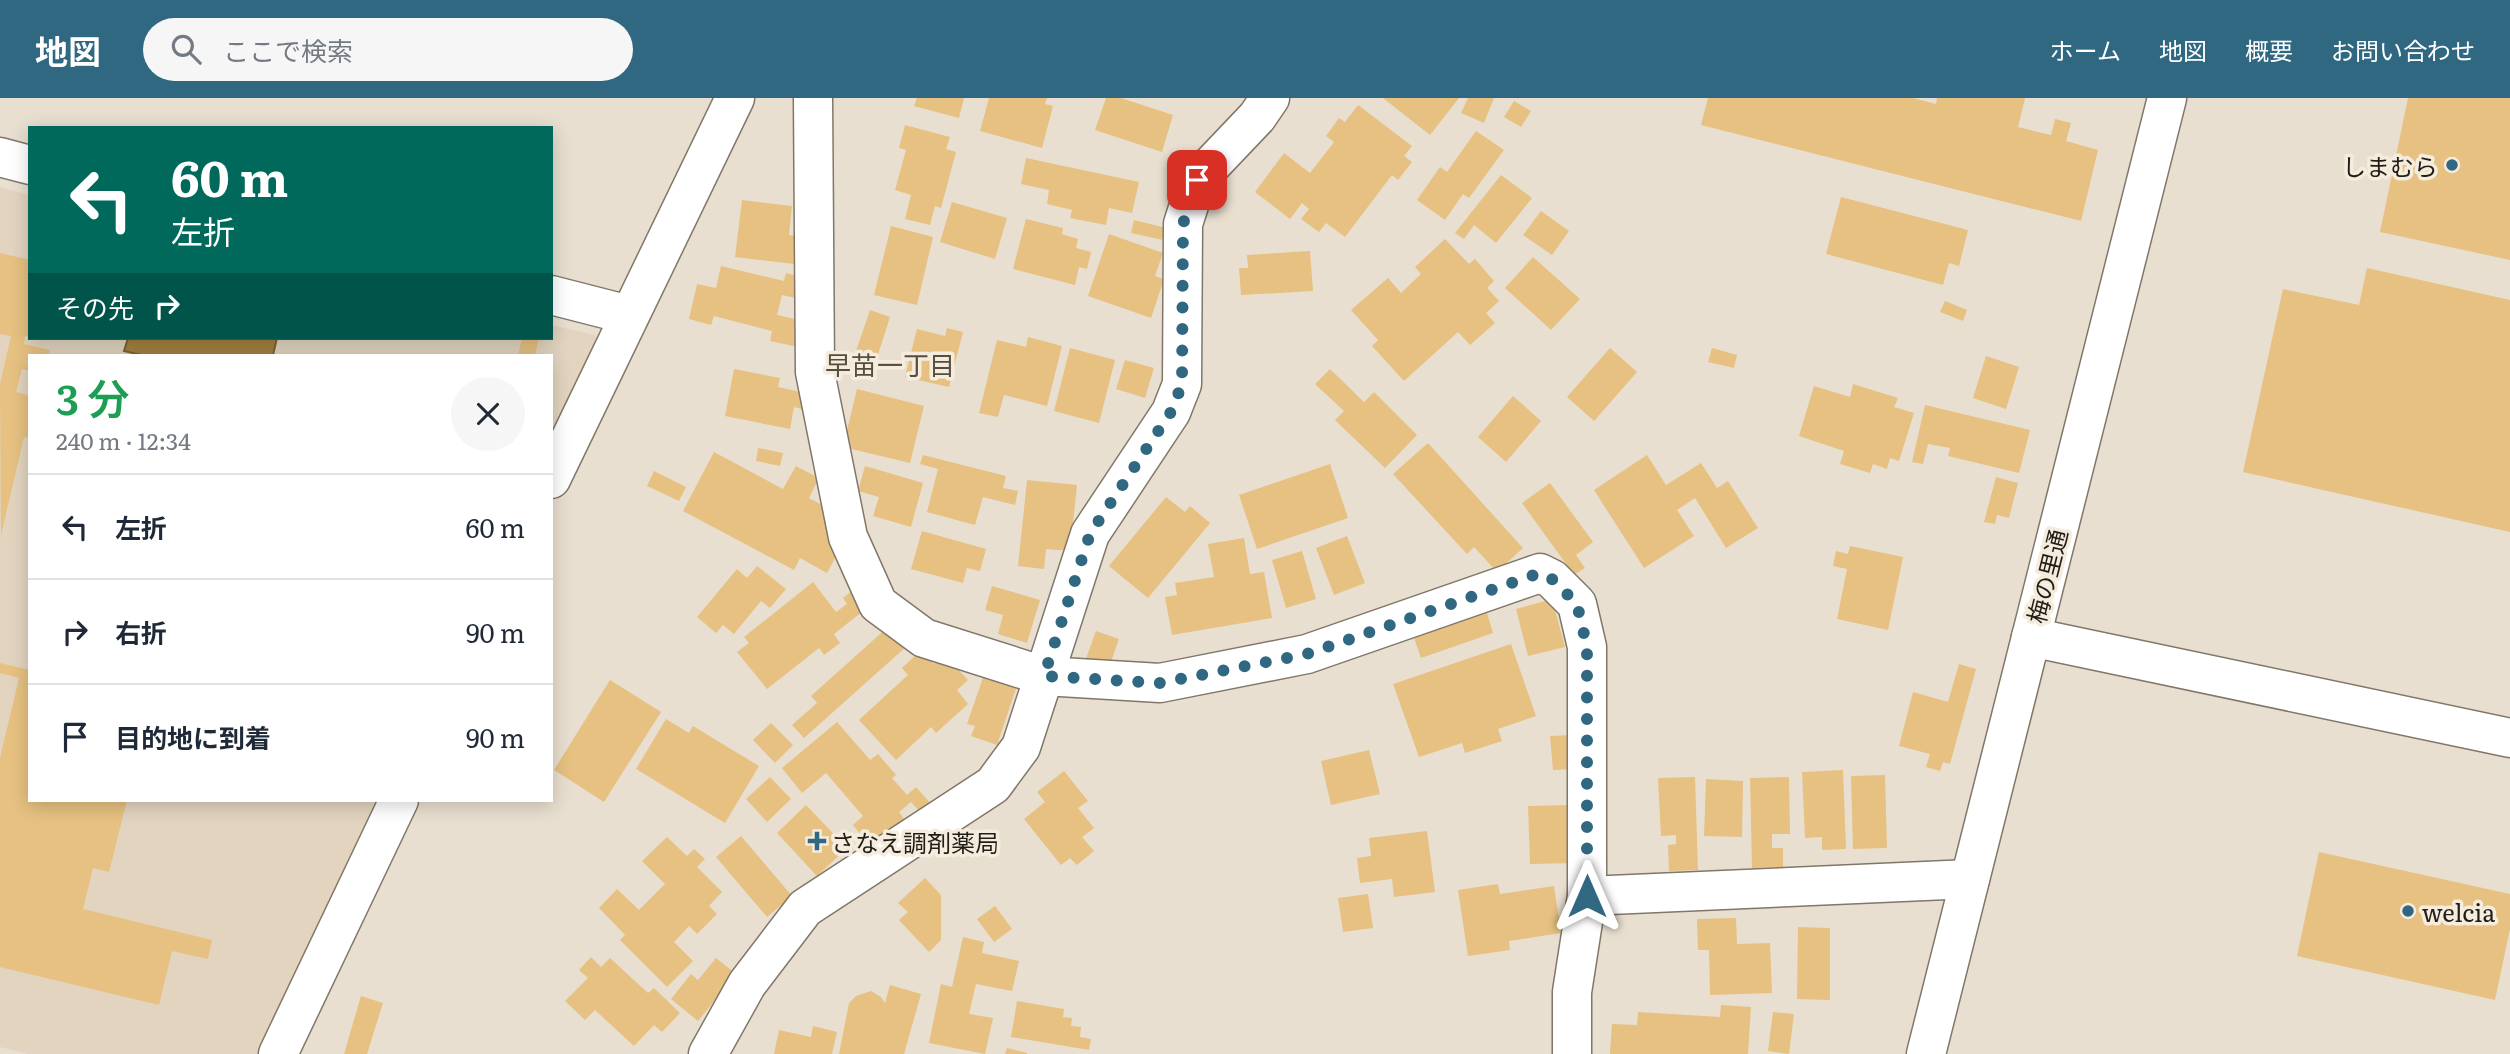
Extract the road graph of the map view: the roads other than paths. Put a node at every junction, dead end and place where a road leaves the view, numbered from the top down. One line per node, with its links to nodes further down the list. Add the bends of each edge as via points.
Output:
1 (735, 98): 8 (street)
2 (813, 98): 11 (street, via 815,372 848,537 878,604 924,638)
3 (1270, 98): 11 (street, via 1197,180 1183,224 1182,384 1171,412 1090,534)
4 (2166, 98): 10 (street, 梅の里通)
5 (0, 157): 6 (street)
6 (28, 164)
7 (553, 296): 8 (street)
8 (629, 315): 9 (street)
9 (553, 475)
10 (2031, 637): 12 (street); 14 (street, 梅の里通)
11 (1044, 676): 15 (street, via 1160,683 1307,654 1540,573 1577,604 1587,647); 17 (street, via 1021,747 993,785 805,908 747,984)
12 (2510, 738)
13 (398, 802): 16 (street)
14 (1970, 879): 15 (street); 19 (street, 梅の里通)
15 (1587, 896): 18 (street, via 1572,992)
16 (278, 1054)
17 (708, 1054)
18 (1572, 1054)
19 (1926, 1054)

